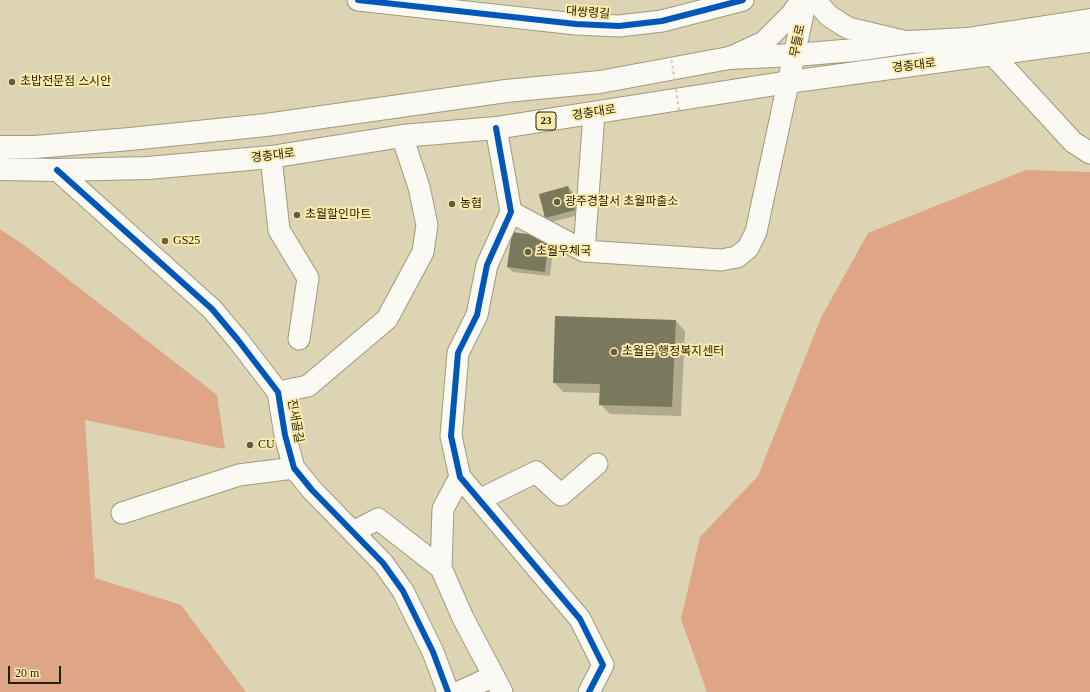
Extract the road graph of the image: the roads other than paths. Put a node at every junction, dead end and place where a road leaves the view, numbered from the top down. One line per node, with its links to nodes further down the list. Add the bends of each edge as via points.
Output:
1 (358, 0): 2 (street, 대쌍령길, via 576,24 619,26 662,21)
2 (743, 0)
3 (802, 0): 11 (street, via 764,42)
4 (806, 0): 9 (street, 무들로)
5 (816, 0): 8 (street, via 829,16 848,28)
6 (1090, 20): 8 (main road, 경충대로, via 967,39)
7 (1090, 41): 10 (main road, 경충대로 / 23)
8 (910, 42): 9 (main road, 경충대로)
9 (795, 55): 11 (main road, 경충대로); 12 (street, 무들로)
10 (993, 55): 12 (main road, 경충대로 / 23); 17 (street, via 1073,142)
11 (728, 58): 16 (main road, 경충대로, via 600,82 506,91 266,124 130,139 35,147)
12 (789, 82): 13 (main road, 경충대로 / 23); 22 (street, 무들로, via 756,232 748,248 737,257 721,260)
13 (594, 114): 14 (main road, 경충대로 / 23); 22 (street)
14 (496, 128): 15 (main road, 경충대로 / 23); 21 (street)
15 (402, 136): 18 (main road, 경충대로 / 23); 24 (street, via 420,187 427,225 423,252 387,319 308,386)
16 (0, 147)
17 (1090, 153)
18 (271, 158): 20 (main road, 경충대로 / 23, via 148,168); 23 (street, via 279,230 308,278)
19 (0, 169): 20 (main road, 경충대로 / 23)
20 (57, 170): 24 (street, 진새골길, via 212,309)
21 (511, 212): 22 (street); 27 (street, via 487,264 477,315 458,353 451,436)
22 (584, 251)
23 (299, 339)
24 (278, 392): 26 (street, 진새골길, via 285,435)
25 (597, 464): 28 (street, via 561,495 536,472)
26 (294, 468): 29 (street, via 239,475); 30 (street, 진새골길)
27 (460, 477): 28 (street); 31 (street, via 443,509)
28 (479, 500): 35 (street, via 580,619 603,665)
29 (122, 513)
30 (353, 532): 31 (street, via 378,519); 33 (street, 진새골길, via 383,563 404,591 433,652)
31 (441, 568): 32 (street, via 463,618)
32 (498, 684): 34 (street)
33 (448, 692)
34 (459, 692)
35 (589, 692)

